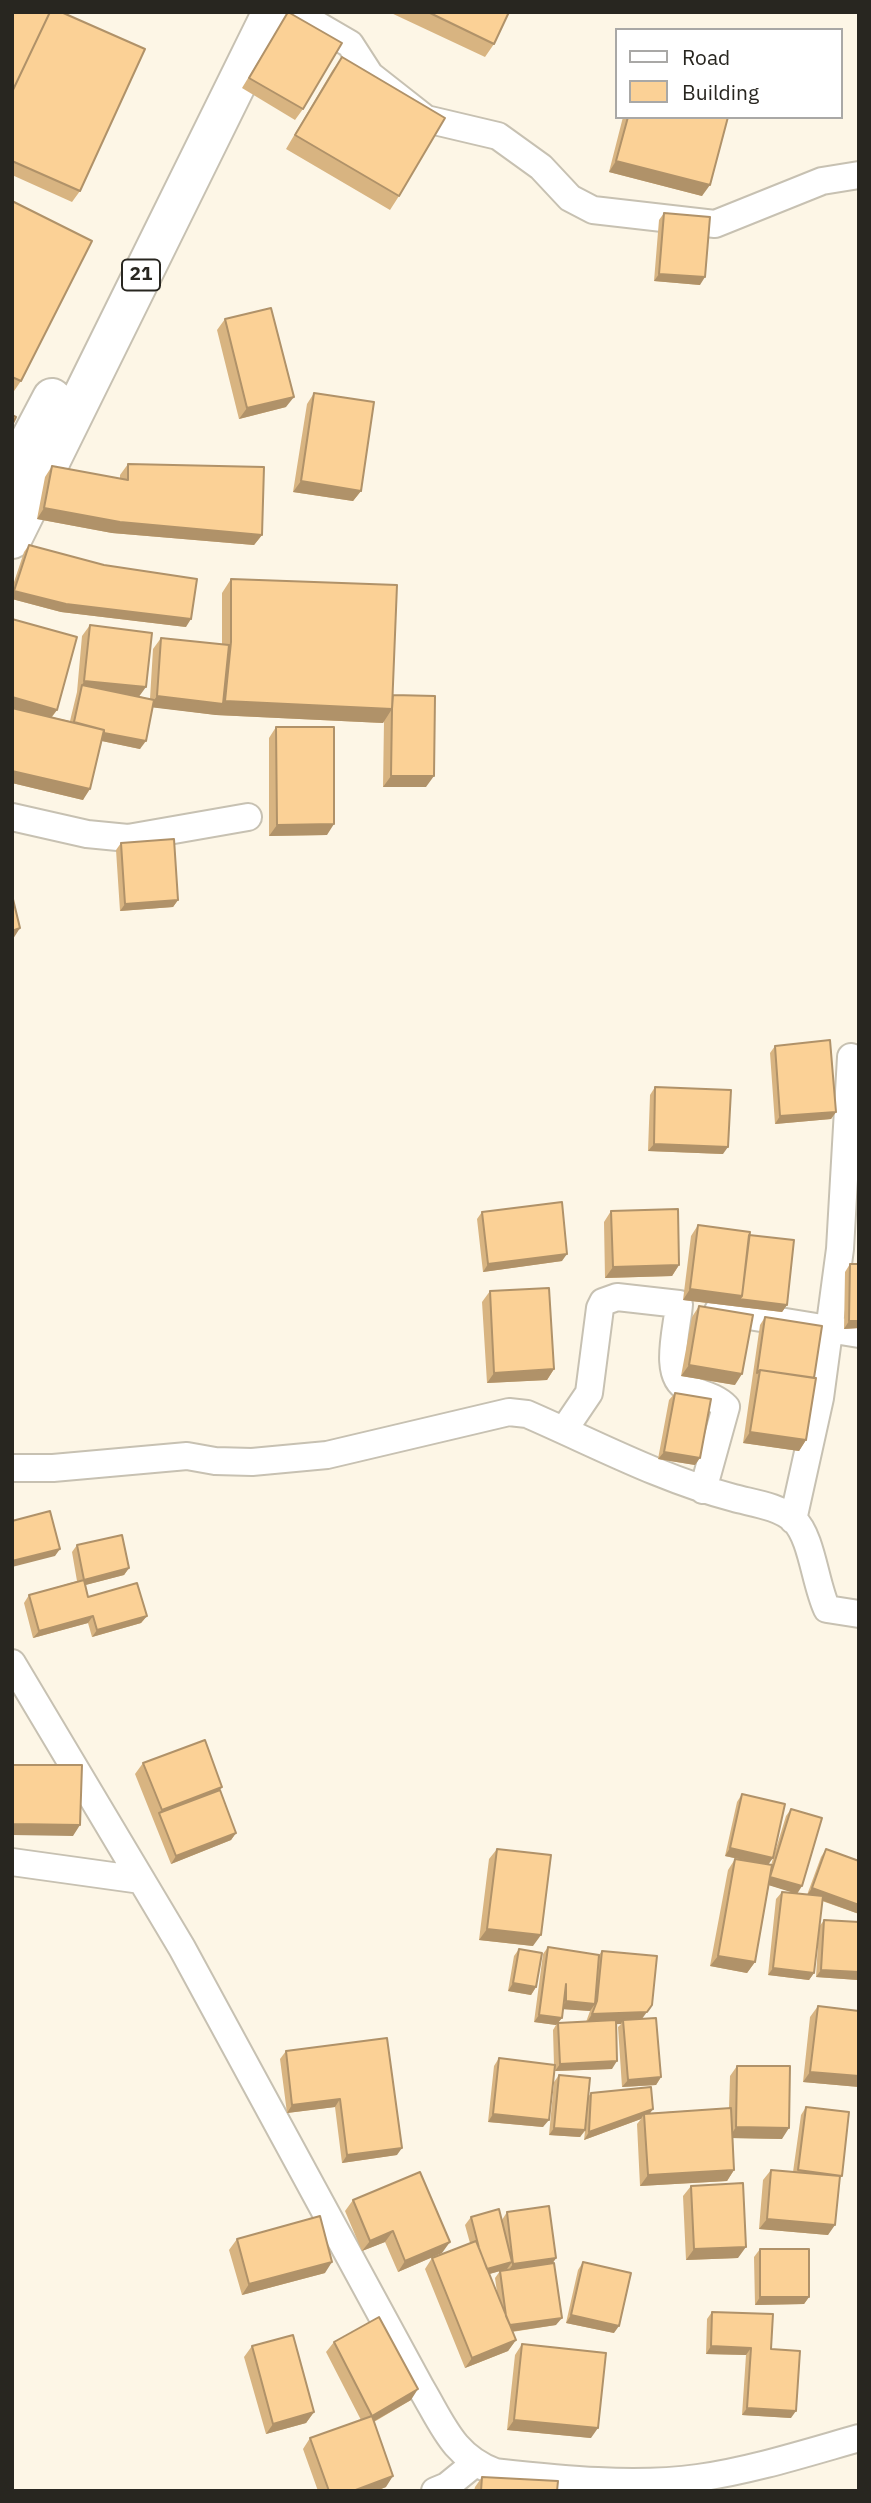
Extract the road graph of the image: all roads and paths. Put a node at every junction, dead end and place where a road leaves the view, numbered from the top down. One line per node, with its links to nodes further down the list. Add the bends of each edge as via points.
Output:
1 (252, 12): 5 (highway, 21)
2 (272, 12): 6 (highway, 21)
3 (295, 12): 4 (street, via 350,44 370,75 426,119 498,136 541,167 570,198 593,210 715,224 822,181)
4 (859, 175)
5 (12, 474)
6 (12, 539)
7 (12, 817): 8 (street, via 128,838)
8 (248, 817)
9 (851, 1057): 11 (street, via 840,1249)
10 (679, 1304): 11 (street); 13 (street, via 617,1297 603,1302 589,1393); 15 (street, via 676,1378 726,1407)
11 (829, 1329): 12 (street); 16 (street, via 820,1398)
12 (859, 1334)
13 (564, 1430): 14 (street, via 527,1414 509,1412 327,1455 252,1462 187,1456); 15 (street)
14 (12, 1468)
15 (703, 1490): 16 (street, via 774,1509)
16 (793, 1520): 17 (street, via 805,1537 827,1609)
17 (859, 1614)
18 (12, 1663): 20 (street)
19 (12, 1862): 20 (street)
20 (141, 1880): 22 (street, via 421,2388 458,2450)
21 (859, 2438): 22 (street, via 696,2478 542,2477 495,2472)
22 (474, 2464): 23 (street)
23 (435, 2491)

